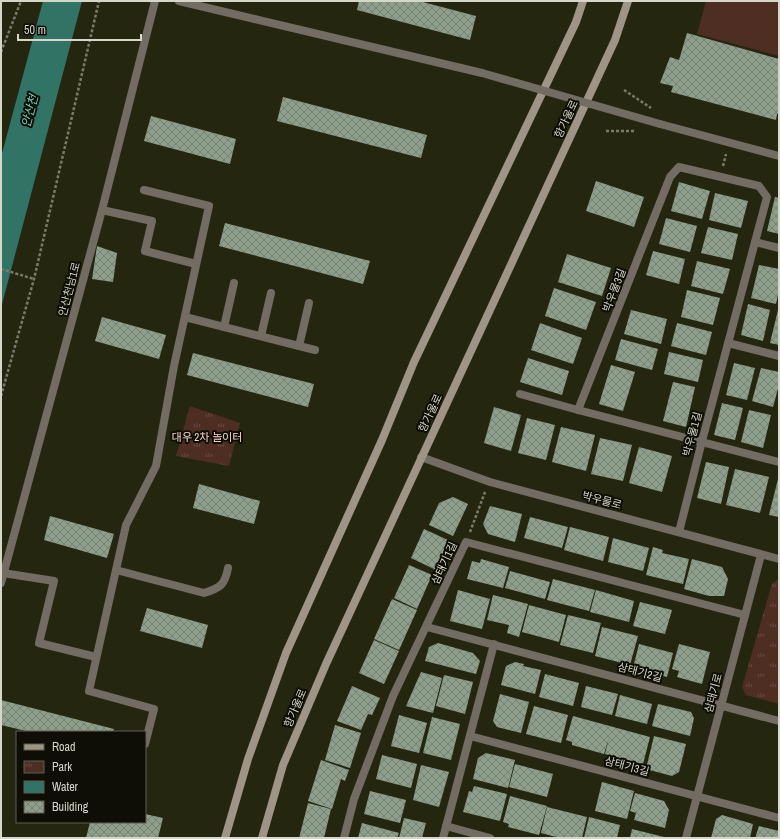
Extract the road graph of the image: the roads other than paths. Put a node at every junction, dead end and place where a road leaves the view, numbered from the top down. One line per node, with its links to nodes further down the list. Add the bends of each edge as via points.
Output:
1 (155, 1): 8 (street, 안산천남1로)
2 (180, 1): 5 (street, bridge, via 482,73)
3 (583, 1): 45 (main road, via 576,22 414,362 382,440 286,653 248,759)
4 (628, 1): 25 (main road, 항가울로, via 615,40)
5 (779, 156)
6 (144, 190): 11 (street, via 209,206)
7 (767, 197): 9 (street, 박우물1길); 23 (street, 박우물3길, via 759,186 679,167 670,177)
8 (102, 210): 11 (street, via 152,221 145,252); 32 (street, 안산천남1로)
9 (755, 242): 10 (street); 18 (street, 박우물1길)
10 (779, 248)
11 (196, 264): 15 (street)
12 (234, 283): 16 (street)
13 (271, 293): 17 (street)
14 (309, 302): 19 (street)
15 (184, 317): 16 (street); 31 (street, via 156,466 126,525)
16 (224, 327): 17 (street)
17 (261, 336): 19 (street)
18 (728, 342): 21 (street); 24 (street, 박우물1길)
19 (299, 346): 20 (street)
20 (315, 350)
21 (779, 356)
22 (520, 394): 23 (street)
23 (578, 410): 24 (street)
24 (702, 441): 26 (street); 27 (street, 박우물1길)
25 (421, 458): 27 (street, 박우물로, via 490,482); 46 (main road, 항가울로, via 326,664 283,765)
26 (779, 462)
27 (679, 532): 28 (street, 박우물로)
28 (761, 555): 29 (street, 박우물로); 34 (street, 삼태기로)
29 (779, 559)
30 (228, 568): 31 (street, via 226,579 217,589 204,593)
31 (116, 570): 37 (street)
32 (4, 573): 33 (street, 안산천남1로); 37 (street, via 54,580 39,643)
33 (1, 583)
34 (745, 615): 35 (street, 삼태기1길, via 466,542); 38 (street, 삼태기로)
35 (427, 627): 36 (street, 삼태기2길); 47 (street, 삼태기1길, via 393,696 354,799)
36 (494, 644): 38 (street, 삼태기2길); 40 (street)
37 (96, 657): 41 (street, via 89,690 154,709)
38 (721, 705): 39 (street, 삼태기2길); 42 (street, 삼태기로)
39 (779, 721)
40 (470, 736): 42 (street, 삼태기3길); 44 (street)
41 (146, 740)
42 (697, 796): 43 (street, 삼태기3길); 50 (street, 삼태기로)
43 (779, 818)
44 (446, 826): 48 (street); 49 (street)
45 (225, 838)
46 (262, 838)
47 (344, 838)
48 (443, 838)
49 (490, 838)
50 (686, 838)

